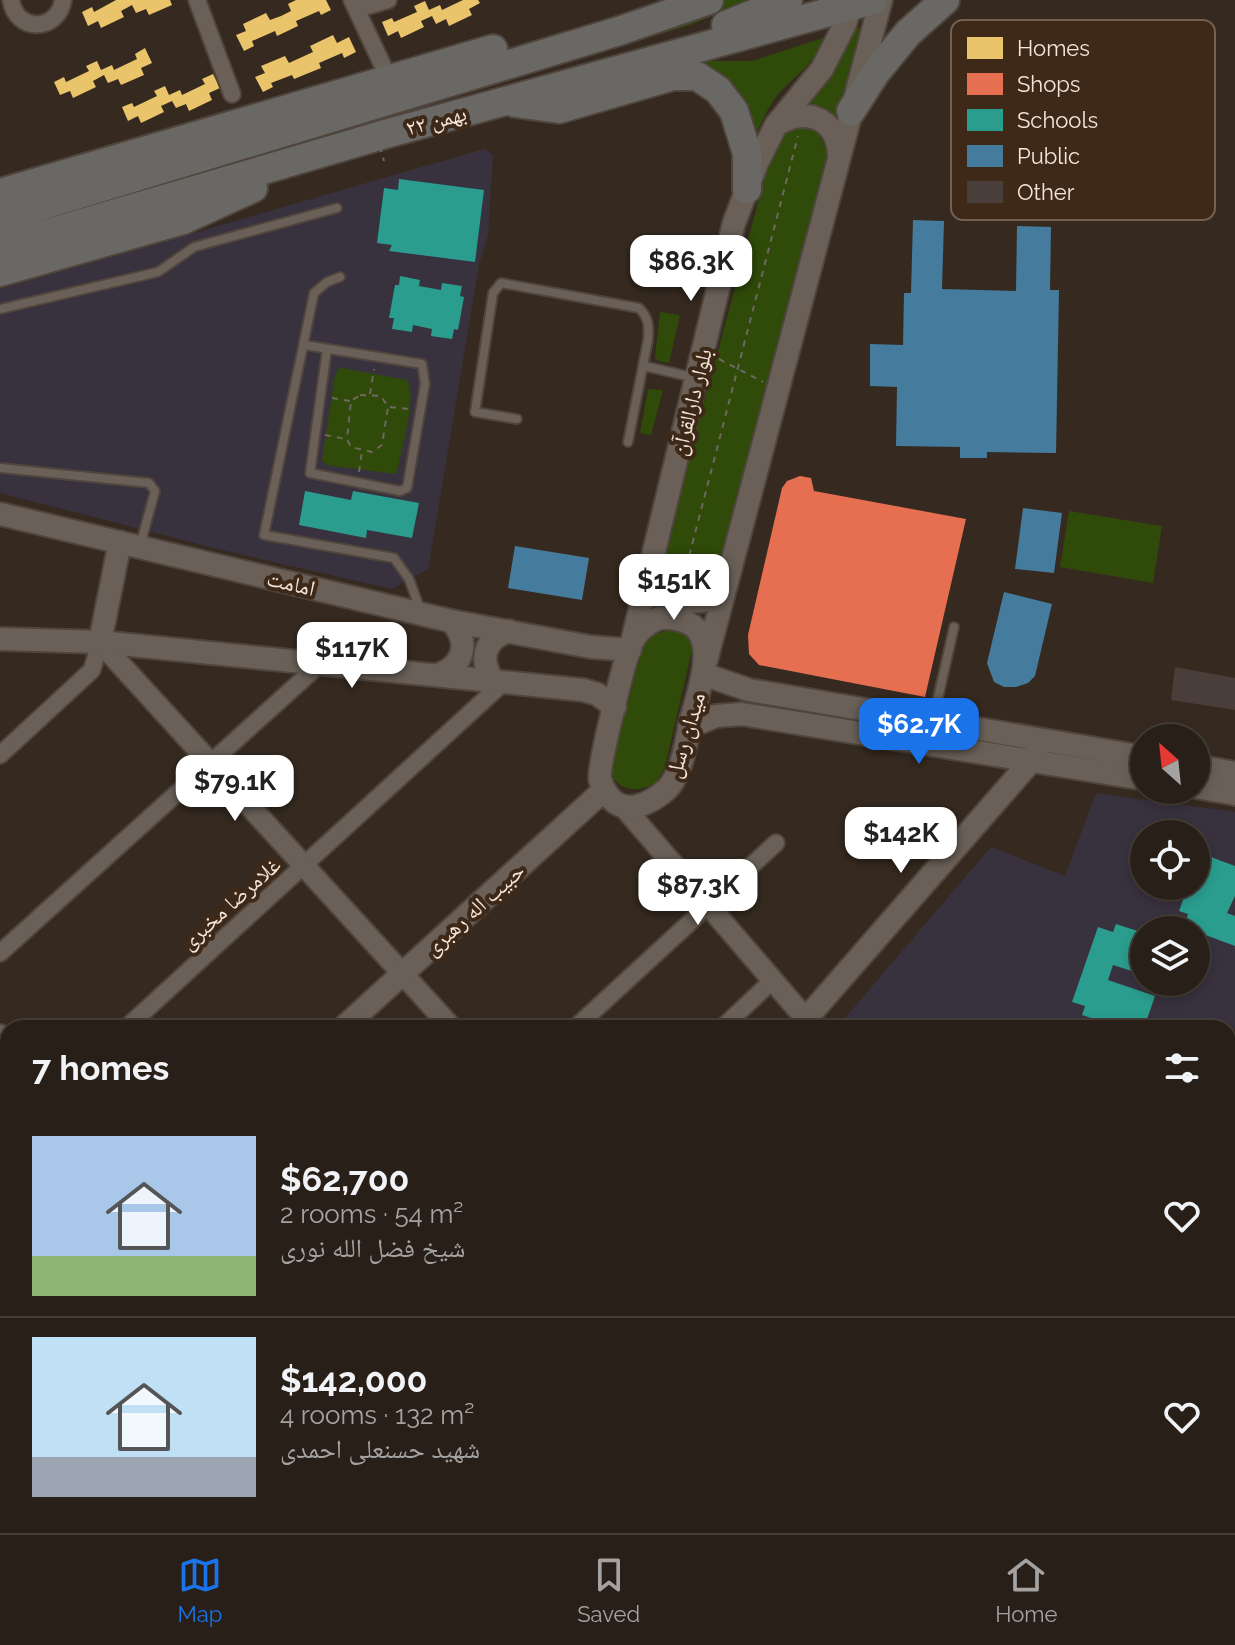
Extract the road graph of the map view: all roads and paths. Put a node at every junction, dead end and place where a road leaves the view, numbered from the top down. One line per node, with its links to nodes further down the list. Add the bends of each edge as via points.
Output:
1 (11, 0): 2 (street, via 18,18 34,25 57,16)
2 (63, 0)
3 (197, 0): 15 (street)
4 (388, 0): 11 (street)
5 (663, 0): 14 (highway)
6 (709, 0): 25 (highway, ۲۲ بهمن)
7 (788, 0): 12 (highway, via 709,32)
8 (881, 0): 17 (main road)
9 (945, 0): 17 (highway, via 908,33)
10 (858, 2): 12 (highway, ۲۲ بهمن); 18 (main road, بلوار دارالقرآن, via 822,69)
11 (354, 5): 14 (street)
12 (678, 55): 16 (highway, ۲۲ بهمن)
13 (360, 77): 21 (path, bridge)
14 (389, 79): 23 (highway)
15 (232, 94)
16 (507, 101): 19 (highway, ۲۲ بهمن); 22 (highway, via 559,109 673,76 697,76 718,90 734,111 747,153)
17 (851, 111): 20 (main road)
18 (776, 125): 20 (main road, via 799,115 824,122 833,131); 22 (main road, بلوار دارالقرآن); 35 (path, via 799,132)
19 (389, 133): 26 (highway, ۲۲ بهمن); 27 (highway, via 183,220)
20 (839, 156): 37 (main road)
21 (384, 161)
22 (747, 189): 32 (main road, بلوار دارالقرآن)
23 (0, 193)
24 (337, 208): 29 (lane, via 194,247 158,272)
25 (0, 218)
26 (0, 247)
27 (0, 272)
28 (340, 277): 30 (lane, via 314,293)
29 (0, 309)
30 (304, 345): 31 (lane); 54 (lane, via 264,535 394,558)
31 (327, 349): 33 (lane); 39 (lane)
32 (703, 352): 35 (path); 36 (main road, بلوار دارالقرآن)
33 (376, 358): 38 (path); 49 (lane, via 422,364 425,384 407,488)
34 (644, 366): 36 (lane); 43 (lane, via 649,327 639,308 501,283 493,293 475,412); 46 (lane)
35 (739, 370): 37 (path); 53 (path, via 686,568)
36 (697, 378): 52 (main road, بلوار دارالقرآن)
37 (778, 390): 53 (main road)
38 (370, 395): 40 (path); 41 (path, via 381,396)
39 (321, 396): 40 (path); 44 (lane)
40 (351, 401): 45 (path)
41 (388, 407): 42 (path); 47 (path, via 382,445 372,452)
42 (409, 409)
43 (517, 419)
44 (315, 434): 45 (path); 49 (lane, via 310,473)
45 (347, 439): 47 (path, via 351,447)
46 (628, 442)
47 (362, 449): 49 (path)
48 (0, 468): 51 (lane, via 149,483 155,491)
49 (357, 481)
50 (0, 514): 51 (main road, امامت)
51 (130, 545): 54 (main road, امامت); 59 (main road)
52 (650, 569): 53 (main road, via 656,583 681,601 711,600); 60 (main road, بلوار دارالقرآن)
53 (726, 587): 62 (main road)
54 (422, 613): 55 (main road, امامت)
55 (451, 621): 57 (main road, امامت); 63 (main road, via 463,640 463,652 458,663)
56 (954, 627): 66 (lane)
57 (509, 631): 60 (main road, امامت, via 591,647); 64 (main road, via 497,635 484,656 486,669)
58 (0, 639): 59 (main road)
59 (100, 642): 61 (main road); 69 (street, via 92,670); 72 (street)
60 (631, 646): 62 (main road, via 648,623 659,618 684,621 702,637); 65 (main road)
61 (321, 663): 63 (main road); 72 (street)
62 (705, 668): 66 (main road, via 749,690); 67 (main road, میدان رسل)
63 (438, 675): 64 (main road)
64 (499, 680): 65 (main road, via 583,690); 81 (street, غلامرضا مخبری)
65 (615, 707): 76 (main road, via 600,767)
66 (933, 721): 68 (main road)
67 (689, 727): 71 (main road, via 716,716 742,714); 79 (main road, میدان رسل, via 668,787 650,801)
68 (1043, 740): 70 (main road); 71 (main road)
69 (0, 755)
70 (1130, 755)
71 (1031, 761): 75 (main road); 92 (main road)
72 (211, 764): 81 (street); 83 (street)
73 (1210, 769): 74 (main road)
74 (1235, 773)
75 (1130, 777)
76 (604, 790): 79 (main road); 84 (main road, حبیب اله رهبری)
77 (1210, 790): 78 (main road)
78 (1235, 794)
79 (623, 806): 82 (street)
80 (776, 843): 82 (street)
81 (304, 866): 84 (street); 86 (street, غلامرضا مخبری)
82 (708, 905): 85 (street); 89 (street)
83 (0, 953)
84 (403, 974): 87 (main road, حبیب اله رهبری); 88 (street)
85 (773, 980): 90 (street); 91 (street)
86 (135, 1020)
87 (352, 1020)
88 (445, 1020)
89 (584, 1020)
90 (730, 1020)
91 (800, 1020)
92 (805, 1020)

